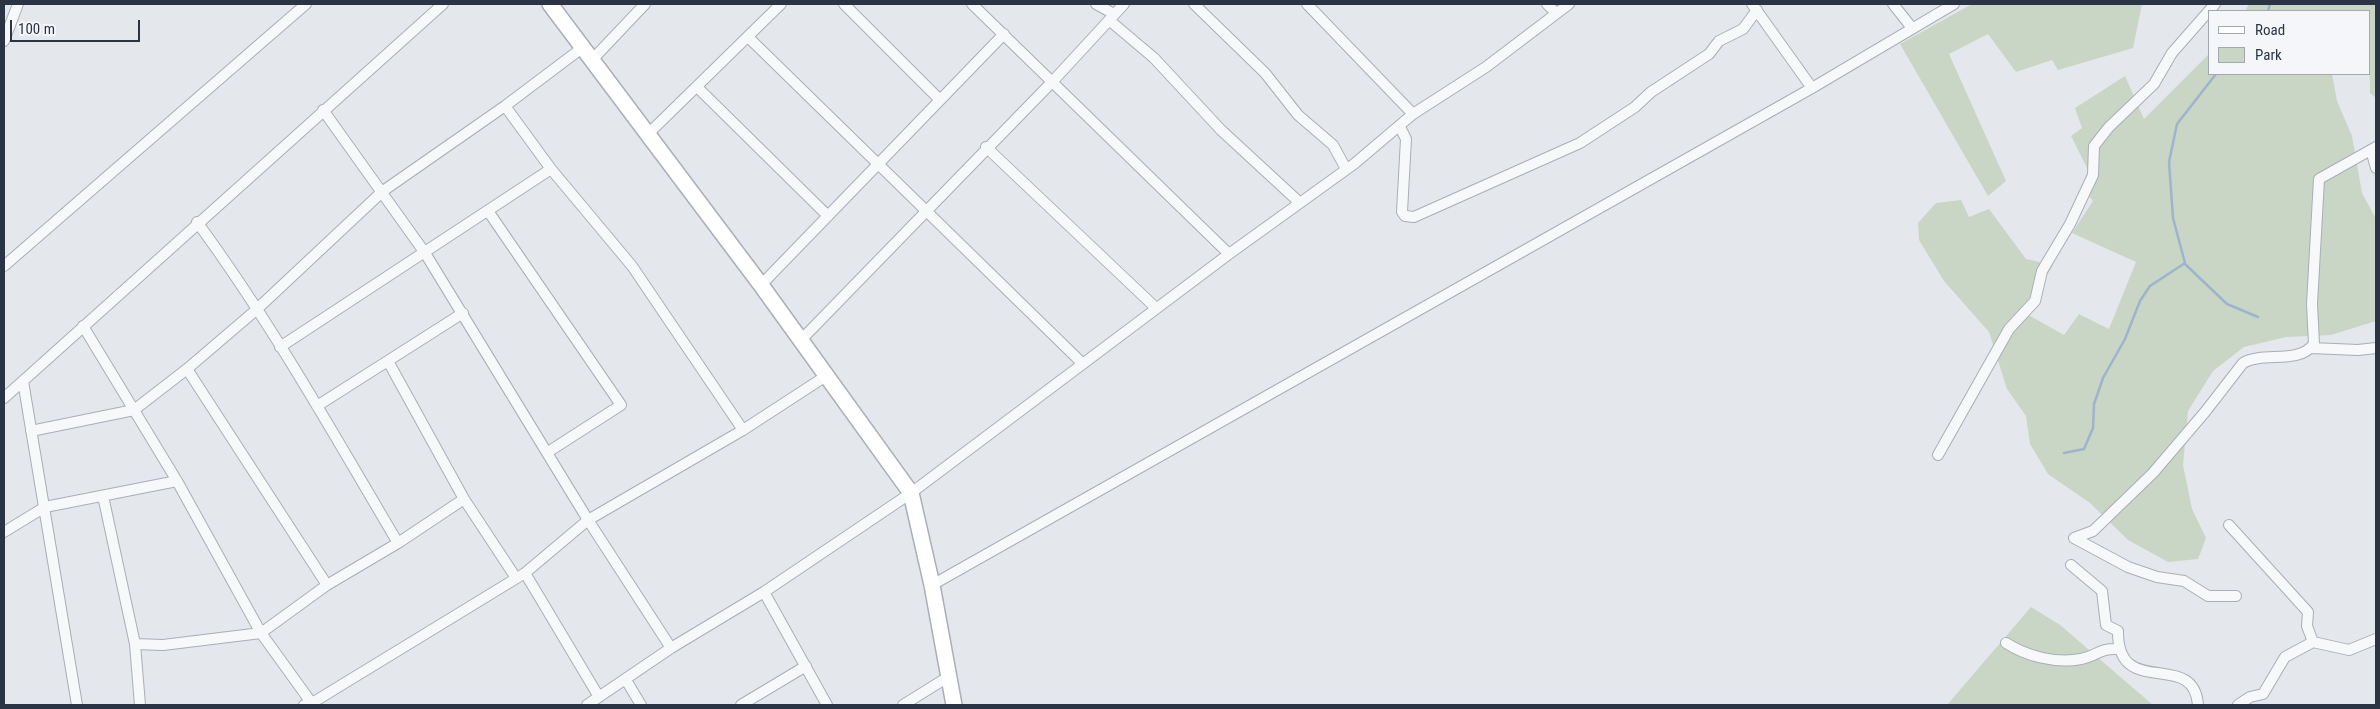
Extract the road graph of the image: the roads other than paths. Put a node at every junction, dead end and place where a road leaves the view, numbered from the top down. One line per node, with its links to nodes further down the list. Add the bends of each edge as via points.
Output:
1 (18, 4): 24 (street)
2 (306, 4): 50 (street)
3 (443, 4): 32 (street)
4 (550, 4): 25 (street)
5 (646, 4): 26 (street)
6 (781, 4): 23 (street)
7 (844, 4): 30 (street)
8 (972, 4): 22 (street)
9 (1096, 4): 20 (street)
10 (1124, 4): 20 (street)
11 (1194, 4): 40 (street, via 1265,73 1298,115 1333,145)
12 (1307, 4): 33 (street)
13 (1547, 4): 18 (street)
14 (1569, 4): 18 (street)
15 (1893, 4): 21 (street)
16 (1954, 4): 21 (street)
17 (1754, 7): 29 (street); 34 (street, via 1743,28 1719,41 1709,54 1580,143 1414,217 1402,212 1406,140)
18 (1556, 12): 33 (street, via 1486,67)
19 (2208, 12): 71 (street, via 2172,53 2154,84 2094,146 2093,175 2070,224 2042,271 2035,301 2009,329)
20 (1111, 17): 27 (street); 43 (street, via 1221,130)
21 (1912, 28): 29 (street)
22 (1004, 34): 27 (street); 30 (street)
23 (748, 38): 28 (street); 38 (street)
24 (4, 41)
25 (582, 48): 26 (street); 31 (street)
26 (591, 60): 35 (street)
27 (1053, 81): 36 (street); 49 (street)
28 (697, 88): 35 (street); 46 (street)
29 (1812, 88): 83 (street)
30 (939, 99): 38 (street)
31 (505, 106): 41 (street); 42 (street)
32 (323, 110): 42 (street); 47 (street)
33 (1413, 114): 34 (street)
34 (1400, 127): 40 (street)
35 (647, 135): 51 (street)
36 (986, 147): 44 (street); 52 (street)
37 (2374, 148): 39 (street); 58 (street, via 2319,179 2312,304 2314,344)
38 (877, 166): 44 (street); 46 (street)
39 (2376, 168)
40 (1346, 169): 43 (street)
41 (551, 170): 45 (street); 68 (street, via 632,266)
42 (383, 191): 48 (street); 53 (street)
43 (1299, 202): 49 (street)
44 (925, 210): 56 (street); 61 (street)
45 (488, 211): 48 (street); 70 (street, via 620,405)
46 (828, 216): 51 (street)
47 (197, 222): 53 (street); 55 (street)
48 (425, 253): 54 (street); 57 (street)
49 (1229, 254): 52 (street)
50 (4, 266)
51 (761, 285): 56 (street)
52 (1156, 308): 61 (street)
53 (256, 310): 57 (street); 62 (street)
54 (463, 313): 60 (street); 70 (street)
55 (83, 326): 64 (street); 67 (street)
56 (801, 340): 63 (street)
57 (280, 347): 66 (street)
58 (2311, 348): 59 (street); 86 (street, via 2287,357 2252,358 2243,362 2152,473 2093,531 2074,538 2128,567 2157,577 2184,581 2208,596)
59 (2376, 348)
60 (389, 362): 66 (street); 75 (street)
61 (1082, 363): 73 (street)
62 (188, 369): 67 (street); 84 (street)
63 (826, 376): 68 (street); 73 (street)
64 (23, 381): 65 (street); 69 (street)
65 (4, 398)
66 (317, 406): 80 (street)
67 (134, 410): 69 (street); 72 (street)
68 (743, 430): 77 (street)
69 (31, 431): 76 (street)
70 (548, 452): 77 (street)
71 (1938, 455)
72 (177, 481): 74 (street); 87 (street)
73 (910, 493): 83 (street); 85 (street)
74 (103, 496): 76 (street); 91 (street)
75 (464, 499): 80 (street); 82 (street)
76 (45, 507): 79 (street); 98 (street)
77 (588, 520): 82 (street); 92 (street)
78 (2229, 524): 89 (street, via 2308,612 2307,626)
79 (4, 532)
80 (398, 543): 84 (street)
81 (2071, 565): 93 (street, via 2102,591 2106,625 2118,631)
82 (520, 576): 97 (street); 100 (street)
83 (932, 584): 95 (street)
84 (327, 585): 87 (street)
85 (764, 592): 92 (street); 94 (street)
86 (2236, 596)
87 (262, 633): 91 (street, via 163,645); 100 (street)
88 (2376, 639): 89 (street, via 2349,650)
89 (2313, 642): 108 (street, via 2286,657 2263,694)
90 (2006, 643): 93 (street, via 2020,652 2066,660 2082,659 2104,648)
91 (136, 644): 99 (street)
92 (671, 648): 96 (street)
93 (2118, 649): 107 (street, via 2128,664 2146,672 2173,674 2192,685 2198,695)
94 (806, 666): 103 (street); 104 (street)
95 (948, 677): 105 (street); 106 (street)
96 (626, 680): 97 (street); 102 (street)
97 (599, 698): 101 (street)
98 (76, 705)
99 (140, 705)
100 (310, 705)
101 (587, 705)
102 (640, 705)
103 (741, 705)
104 (827, 705)
105 (903, 705)
106 (954, 705)
107 (2198, 705)
108 (2238, 705)

